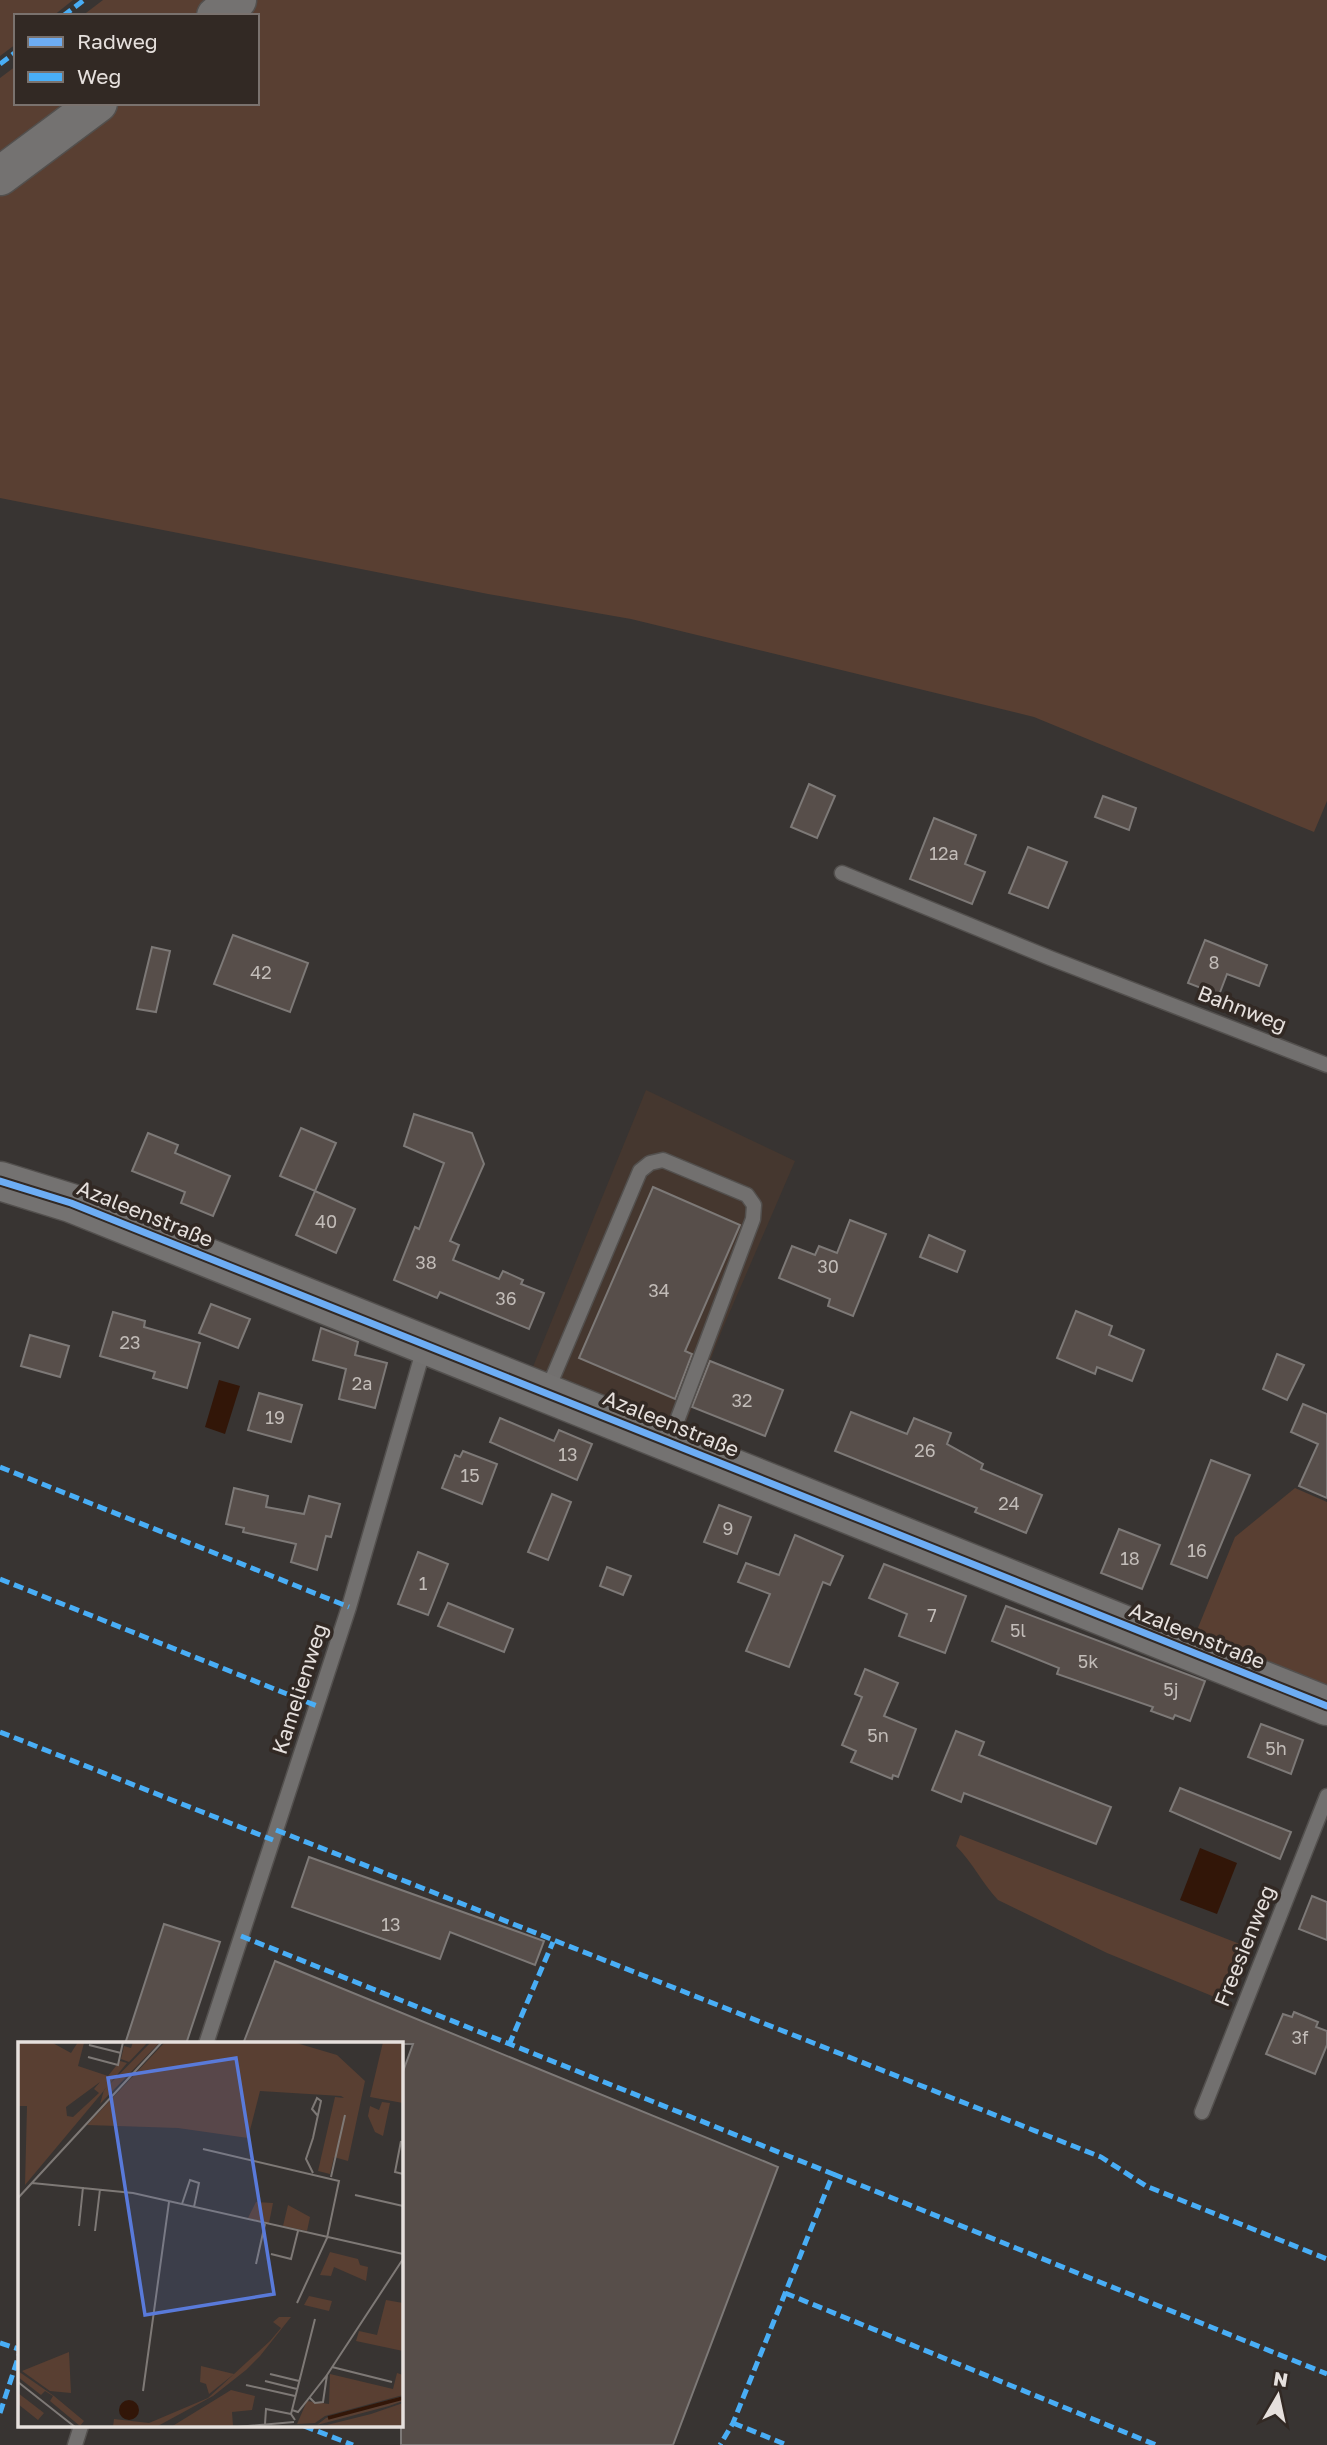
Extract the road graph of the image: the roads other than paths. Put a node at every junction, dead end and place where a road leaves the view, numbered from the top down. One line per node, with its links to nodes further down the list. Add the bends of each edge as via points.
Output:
1 (237, 0): 2 (street)
2 (219, 14)
3 (95, 105): 4 (street)
4 (0, 176)
5 (842, 873): 6 (lane, Bahnweg)
6 (1327, 1065)
7 (0, 1181): 8 (street, Azaleenstraße, via 71,1203)
8 (425, 1345): 9 (street, Azaleenstraße); 13 (lane, Kamelienweg, via 349,1607)
9 (547, 1392): 10 (street, Azaleenstraße); 10 (lane, via 640,1171 663,1160 747,1195 754,1205 753,1219)
10 (669, 1442): 11 (street, Azaleenstraße)
11 (1327, 1706)
12 (1327, 1796): 14 (lane, Freesienweg)
13 (207, 2042)
14 (1202, 2112)
15 (80, 2428): 16 (lane)
16 (75, 2445)

